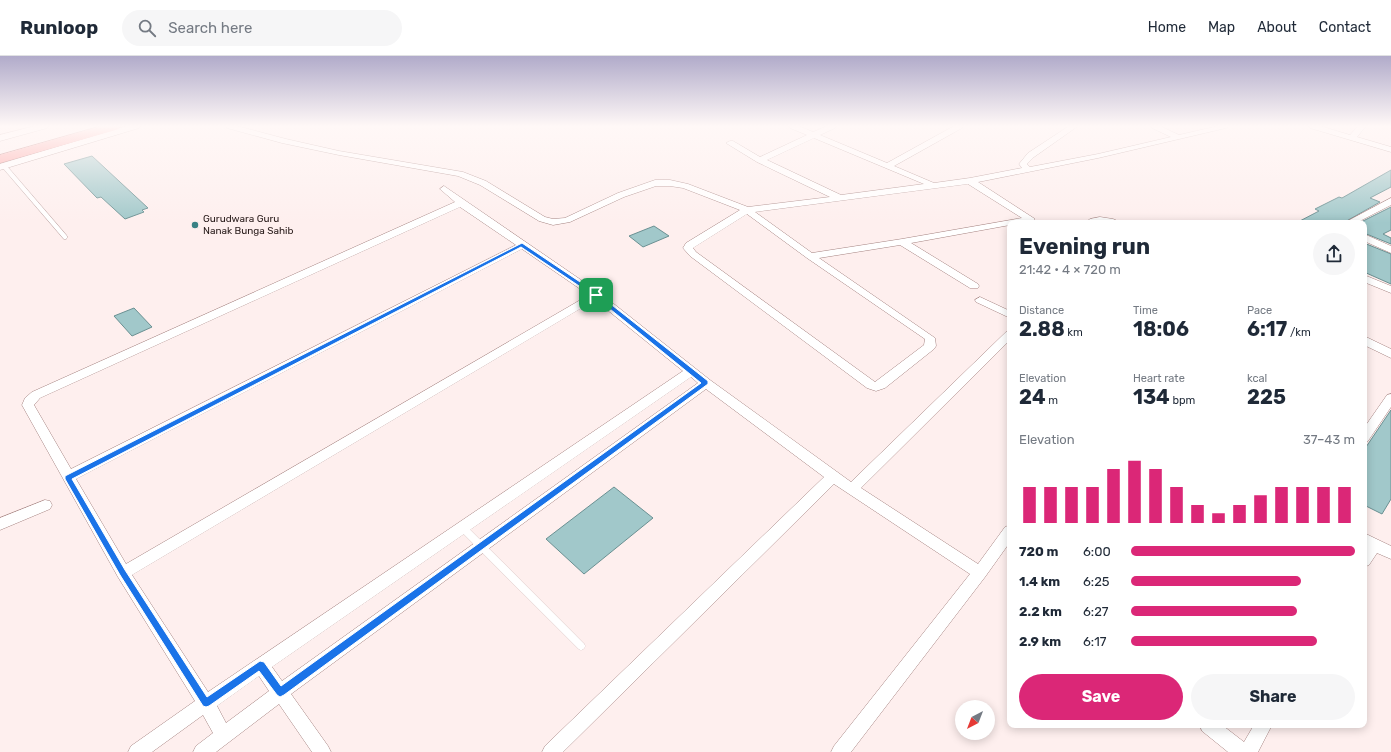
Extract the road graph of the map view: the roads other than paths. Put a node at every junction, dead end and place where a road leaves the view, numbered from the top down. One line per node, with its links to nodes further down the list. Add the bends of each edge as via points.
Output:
1 (17, 158): 11 (highway)
2 (21, 158): 11 (street)
3 (373, 158): 20 (street, via 460,174 483,183 542,219 553,222 567,220 621,194 655,183 686,186)
4 (757, 158): 10 (street)
5 (763, 158): 10 (street)
6 (870, 158): 12 (street)
7 (901, 158): 12 (street)
8 (1028, 158): 13 (street, via 1023,164)
9 (1085, 158): 13 (street)
10 (760, 160): 17 (street)
11 (1, 164): 26 (lane)
12 (888, 166): 15 (street)
13 (1027, 170): 14 (street)
14 (970, 181): 15 (street); 21 (street, via 1030,219)
15 (932, 185): 17 (street)
16 (444, 189): 19 (street)
17 (840, 198): 20 (street)
18 (1391, 201): 24 (street)
19 (461, 203): 29 (street); 45 (street, via 148,343 32,398 28,405)
20 (747, 210): 31 (street); 31 (street, via 688,248 871,385 881,386 930,346 930,338)
21 (1024, 220)
22 (1095, 220): 23 (street)
23 (1109, 220)
24 (1355, 220)
25 (1007, 223): 28 (street)
26 (65, 237)
27 (1367, 239): 30 (street)
28 (902, 242): 31 (street); 33 (street)
29 (522, 245): 35 (street); 45 (street)
30 (1391, 250)
31 (810, 256)
32 (1367, 279): 34 (street)
33 (974, 286)
34 (1391, 290)
35 (596, 295): 41 (street); 56 (street)
36 (980, 300): 37 (street)
37 (1007, 314)
38 (1007, 337): 47 (street)
39 (1367, 342): 40 (street)
40 (1391, 354)
41 (690, 371): 42 (street); 50 (street)
42 (706, 383): 46 (street); 53 (street)
43 (1391, 398): 44 (street)
44 (1367, 434)
45 (68, 478): 56 (street)
46 (833, 478): 47 (street); 67 (street)
47 (852, 489): 55 (street)
48 (45, 505): 49 (street)
49 (0, 524)
50 (462, 527): 53 (lane); 58 (street)
51 (1007, 535): 55 (street)
52 (1369, 542): 54 (street)
53 (481, 546): 57 (lane); 59 (street)
54 (1391, 553)
55 (980, 572): 68 (street)
56 (123, 573): 60 (street)
57 (581, 646)
58 (260, 665): 59 (street); 60 (street)
59 (280, 692): 63 (street); 66 (street)
60 (206, 703): 63 (street); 64 (street)
61 (1212, 728): 69 (street)
62 (1262, 728): 70 (street)
63 (224, 736): 65 (street)
64 (137, 752)
65 (202, 752)
66 (322, 752)
67 (551, 752)
68 (840, 752)
69 (1242, 752)
70 (1248, 752)

